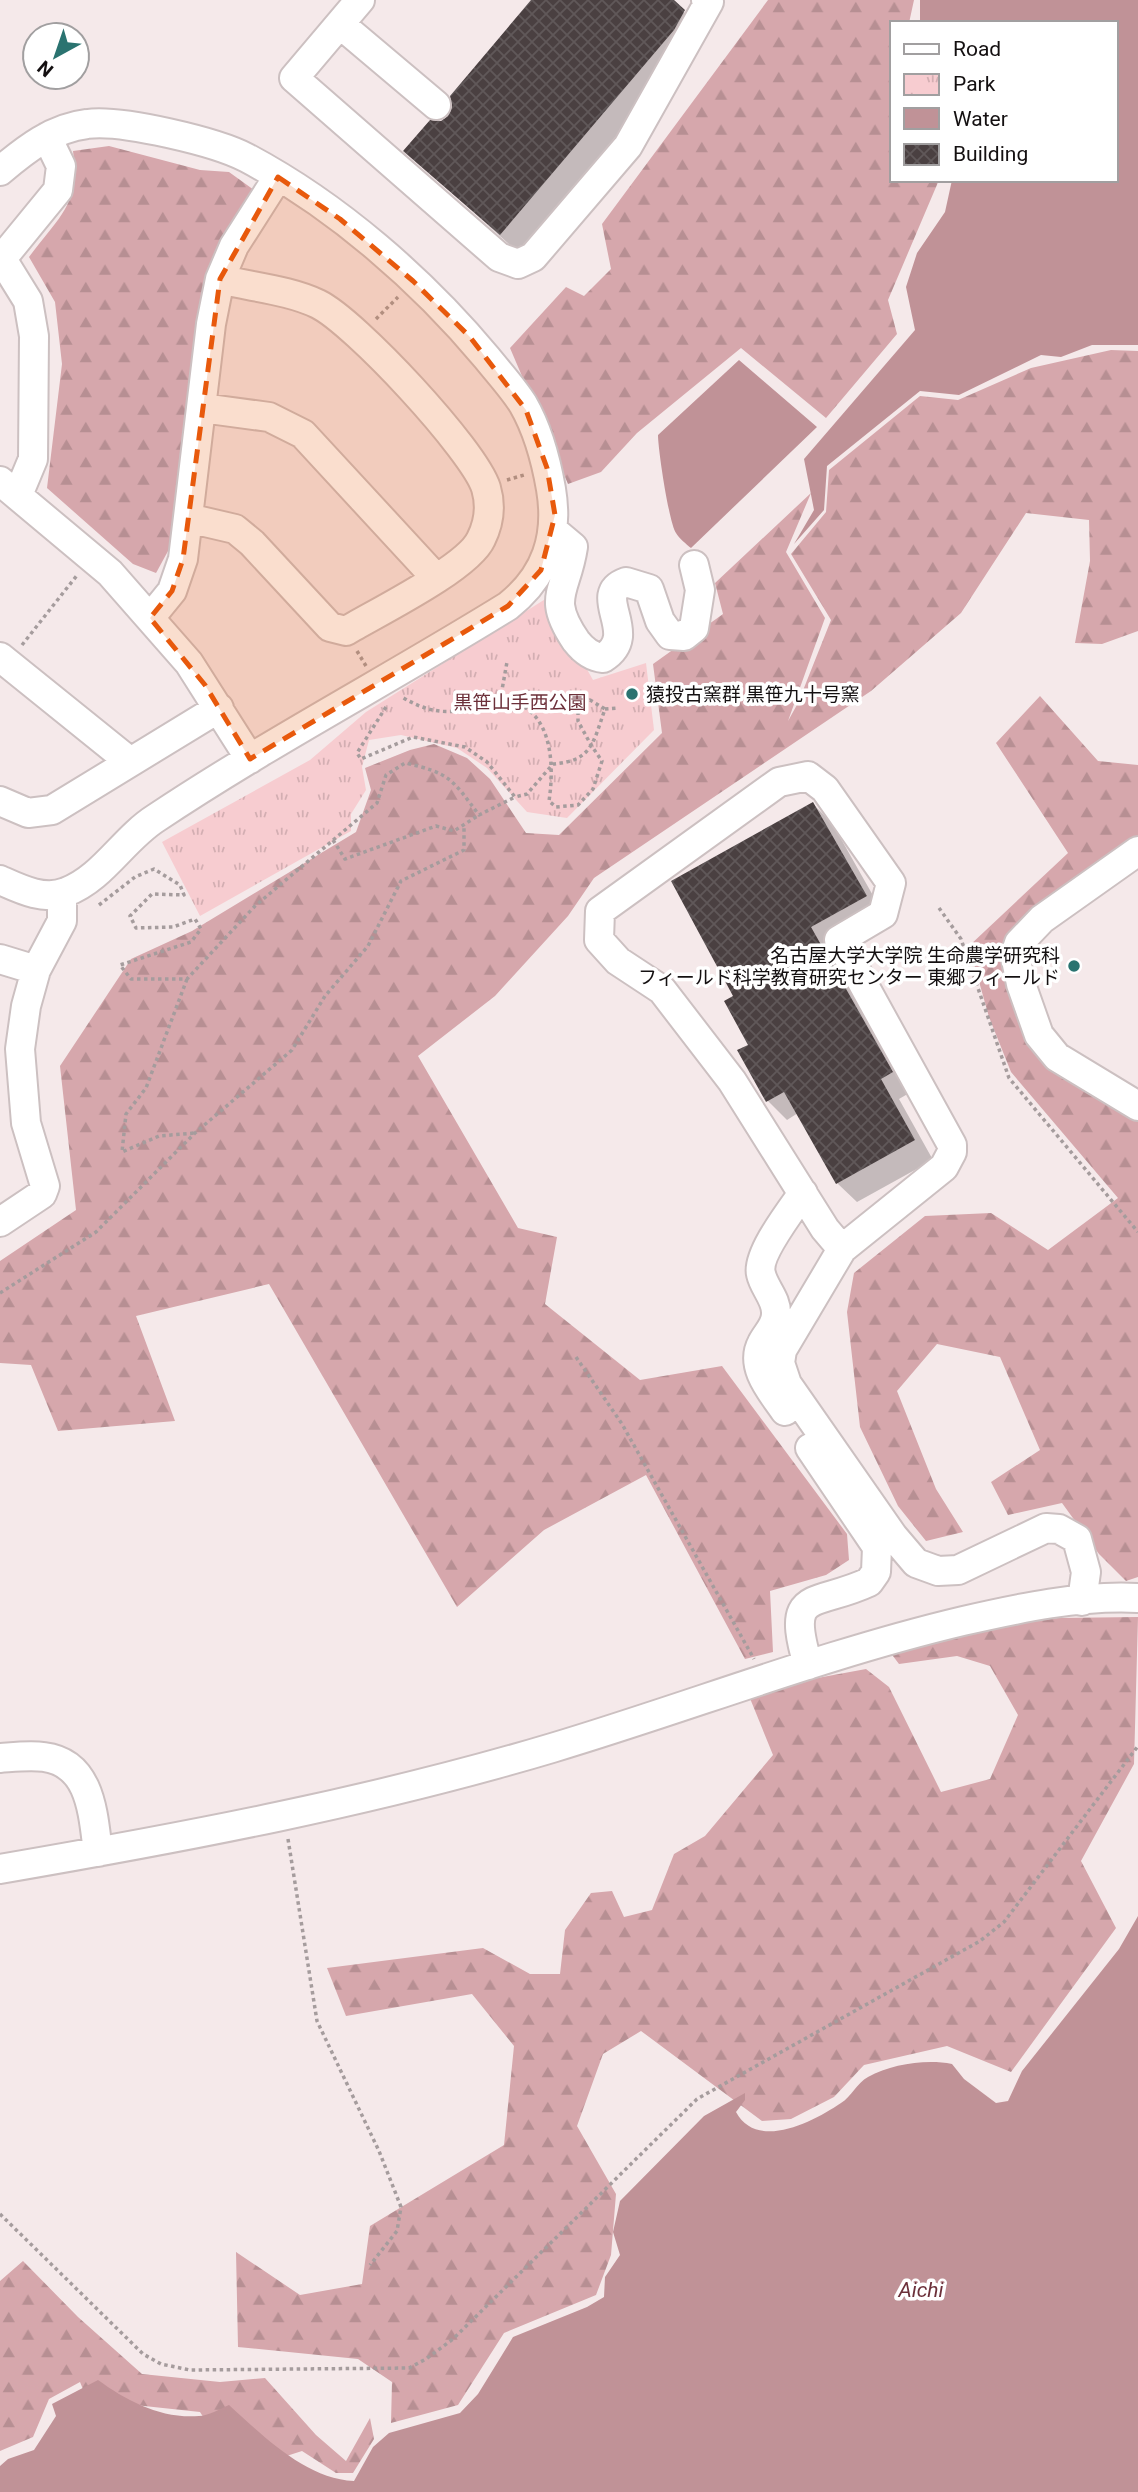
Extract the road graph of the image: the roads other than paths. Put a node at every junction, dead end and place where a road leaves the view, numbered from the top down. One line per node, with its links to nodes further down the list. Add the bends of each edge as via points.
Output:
1 (360, 0): 3 (street)
2 (706, 0): 3 (street, via 709,2 628,146 533,257 518,264 499,257 293,78)
3 (340, 24): 4 (street)
4 (436, 104)
5 (47, 137): 6 (street); 7 (street, via 88,124 110,124 214,145); 8 (street, via 61,166 58,190)
6 (0, 171)
7 (278, 177): 9 (street, via 239,238); 13 (street, via 340,219 413,281 464,331 521,401 536,429 547,468)
8 (1, 260): 11 (street, via 28,301 34,336 33,459)
9 (220, 279): 10 (street); 15 (street, via 317,304 360,335 471,460 489,506 481,542)
10 (202, 408): 12 (street); 15 (street, via 270,417 303,434)
11 (9, 488): 16 (street, via 93,556)
12 (188, 518): 15 (street, via 235,529 330,627 345,631); 16 (street, via 180,573)
13 (554, 531): 14 (street, via 573,547 559,597 561,618 581,648 594,657 603,658 616,647 621,633 610,601 615,589 626,582 649,589 670,635 684,636 694,628 700,590); 19 (street, via 541,570 516,599 385,689)
14 (694, 565)
15 (436, 578)
16 (150, 618): 18 (street, via 189,663)
17 (4, 660): 20 (street)
18 (219, 708): 19 (street); 20 (street)
19 (250, 759): 24 (street, via 152,820 82,886)
20 (129, 761): 21 (street, via 52,810 28,813)
21 (0, 801)
22 (1138, 851): 28 (street, via 1042,919 1019,943 1015,955 1039,1035 1057,1057)
23 (0, 880): 24 (street, via 27,892)
24 (62, 894): 26 (street, via 62,921)
25 (0, 958): 26 (street)
26 (36, 970): 27 (street)
27 (10, 1049): 30 (street, via 46,1186 42,1194)
28 (1138, 1106)
29 (803, 1193): 31 (street); 31 (street, via 732,1081 662,990 618,961 599,940 600,911 779,782 808,776 825,789 891,883 883,914 839,940 952,1144 944,1167); 34 (street, via 761,1267 776,1317 760,1348 758,1364 877,1547 878,1560 869,1582 819,1599 802,1612 797,1629)
30 (0, 1222)
31 (842, 1249): 33 (street, via 782,1350 780,1363 787,1384 916,1563 938,1571 958,1570 1046,1528 1059,1529 1077,1539 1086,1572)
32 (1128, 1598): 33 (street)
33 (1082, 1601): 34 (street, via 941,1626)
34 (808, 1665): 36 (street, via 465,1773 284,1817)
35 (0, 1758): 36 (street, via 46,1757 70,1769 91,1800)
36 (97, 1852): 37 (street)
37 (0, 1869)

